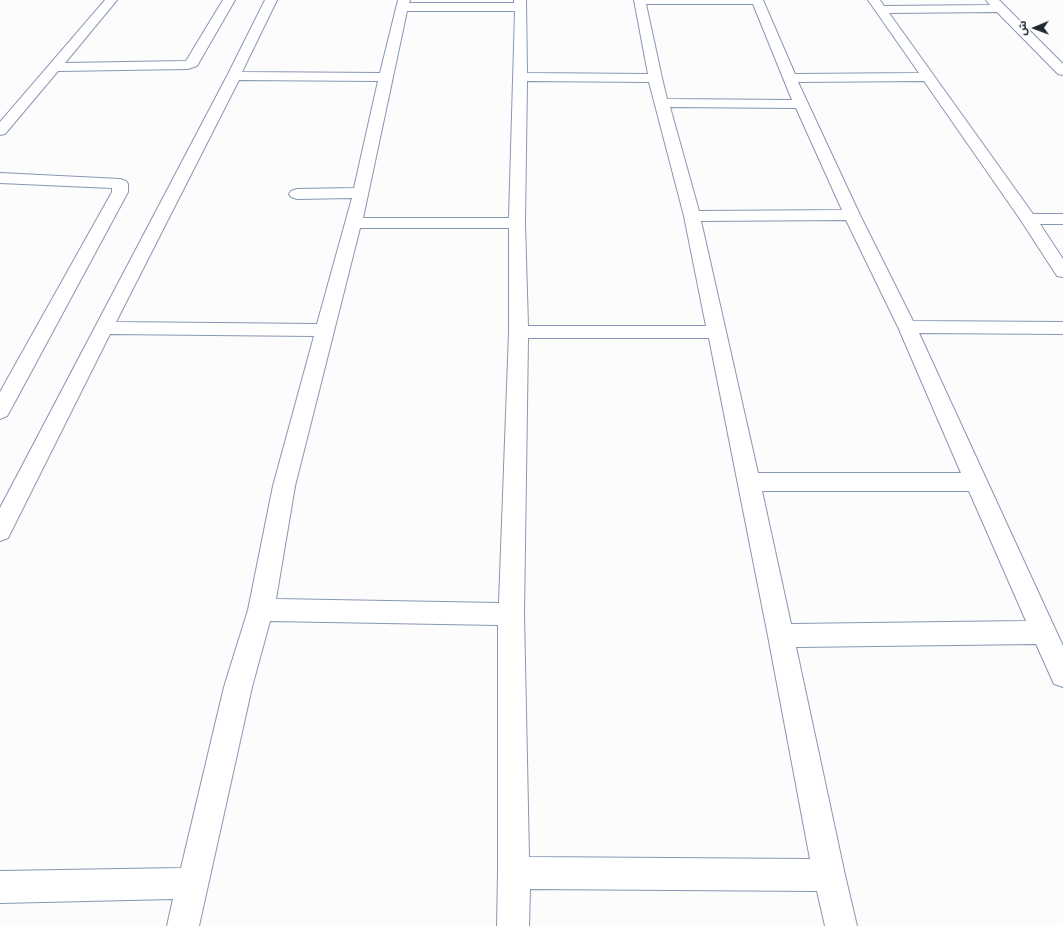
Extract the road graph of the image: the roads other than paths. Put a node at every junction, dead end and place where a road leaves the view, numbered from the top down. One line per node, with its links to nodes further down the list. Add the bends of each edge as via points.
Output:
1 (111, 0): 10 (street)
2 (229, 0): 10 (street, via 192,63 188,65)
3 (271, 0): 12 (street)
4 (640, 0): 5 (street); 16 (street)
5 (757, 1): 17 (street)
6 (520, 3): 7 (street); 14 (street)
7 (404, 4): 13 (street)
8 (995, 4): 9 (street); 11 (street)
9 (878, 5): 15 (street)
10 (55, 67): 20 (street)
11 (1063, 71)
12 (234, 76): 13 (street); 32 (street)
13 (386, 77): 22 (street)
14 (520, 77): 16 (street); 29 (street)
15 (927, 77): 17 (street); 26 (street)
16 (655, 78): 18 (street)
17 (789, 78): 19 (street)
18 (661, 103): 19 (street); 25 (street)
19 (801, 104): 24 (street)
20 (0, 131)
21 (0, 178): 37 (street, via 112,183 120,184 121,187)
22 (361, 193): 23 (street); 28 (street)
23 (296, 194)
24 (852, 215): 25 (street); 31 (street)
25 (692, 216): 36 (street)
26 (1028, 219): 27 (street); 30 (street)
27 (1063, 219)
28 (353, 223): 29 (street); 34 (street)
29 (516, 224): 35 (street)
30 (1063, 272)
31 (907, 327): 33 (street); 39 (street)
32 (104, 328): 34 (street); 40 (street)
33 (1063, 328)
34 (324, 330): 41 (street, via 284,486)
35 (518, 332): 36 (street); 42 (street)
36 (717, 332): 38 (street)
37 (0, 410)
38 (749, 482): 39 (street); 44 (street)
39 (977, 482): 43 (street)
40 (0, 531)
41 (261, 610): 42 (street); 48 (street, via 238,687)
42 (511, 614): 46 (street)
43 (1044, 632): 44 (street); 45 (street)
44 (781, 636): 47 (street)
45 (1063, 675)
46 (514, 873): 47 (street); 51 (street)
47 (829, 875): 52 (street)
48 (193, 883): 49 (street); 50 (street)
49 (0, 886)
50 (183, 926)
51 (513, 926)
52 (841, 926)

